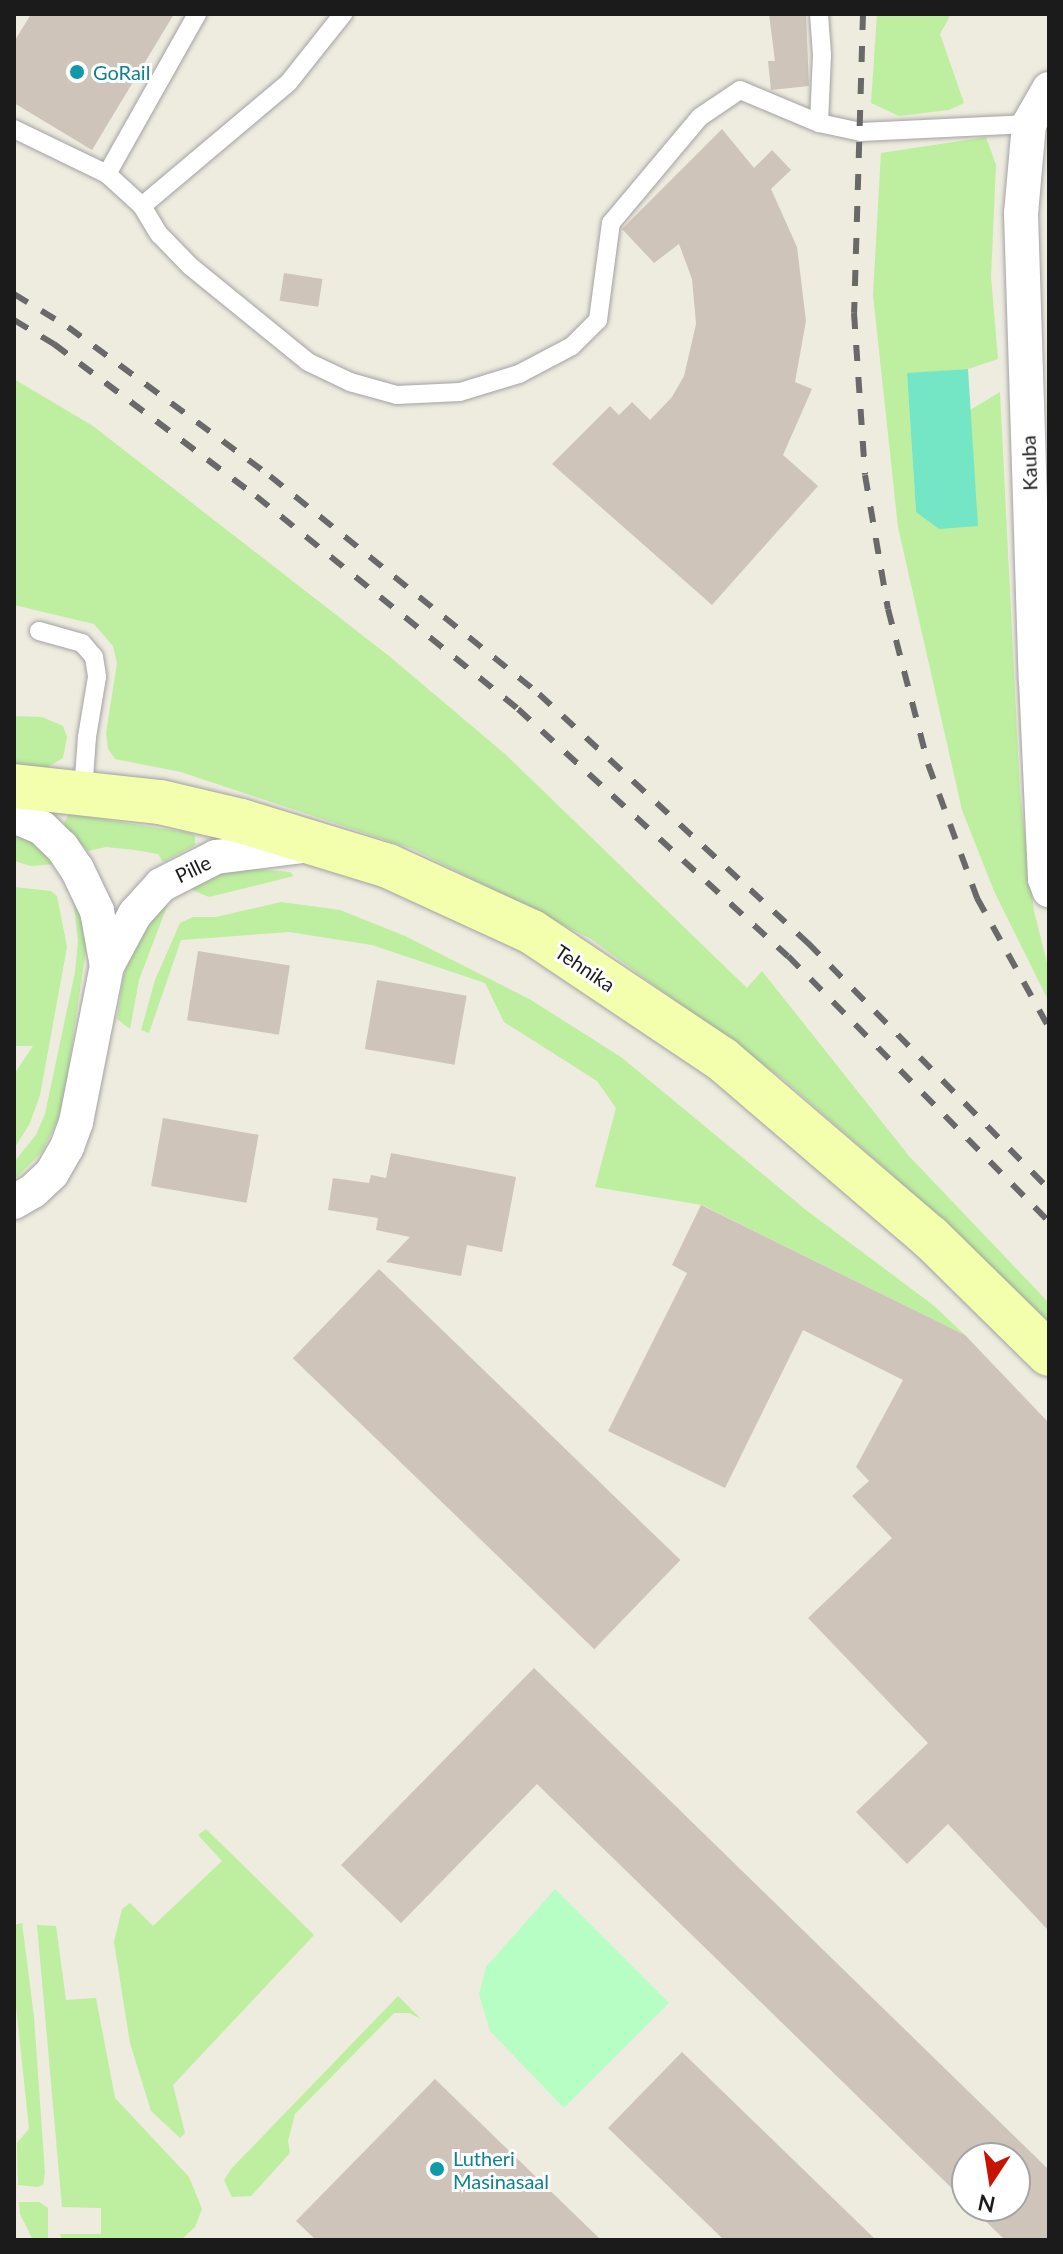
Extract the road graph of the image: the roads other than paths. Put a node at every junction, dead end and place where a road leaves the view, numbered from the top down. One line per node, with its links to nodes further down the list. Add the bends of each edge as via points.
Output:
1 (197, 14): 8 (lane)
2 (343, 14): 9 (lane, via 289,82)
3 (819, 14): 5 (lane)
4 (1049, 89): 6 (street, Kauba)
5 (819, 123): 6 (lane, via 861,132); 9 (lane, via 740,90 700,117 611,223 598,320 572,346 519,374 460,392 392,395 308,362 190,266 159,234)
6 (1029, 124): 10 (street, Kauba)
7 (14, 129): 8 (lane)
8 (107, 174): 9 (lane)
9 (142, 206)
10 (1021, 271): 11 (street); 17 (street, Kauba)
11 (1049, 290)
12 (39, 631): 14 (lane, via 82,643 94,657 97,677)
13 (14, 786): 14 (main road, Tehnika)
14 (83, 792): 16 (main road, Tehnika, via 160,802)
15 (14, 816): 18 (street, Pille, via 42,828 77,869 97,911)
16 (324, 844): 18 (street, Pille, via 216,857 161,885 135,914); 20 (main road, Tehnika, via 388,866 532,932 722,1059 930,1237)
17 (1049, 890)
18 (107, 966): 19 (street, Pille, via 67,1147 52,1173)
19 (14, 1202)
20 (1049, 1354)

